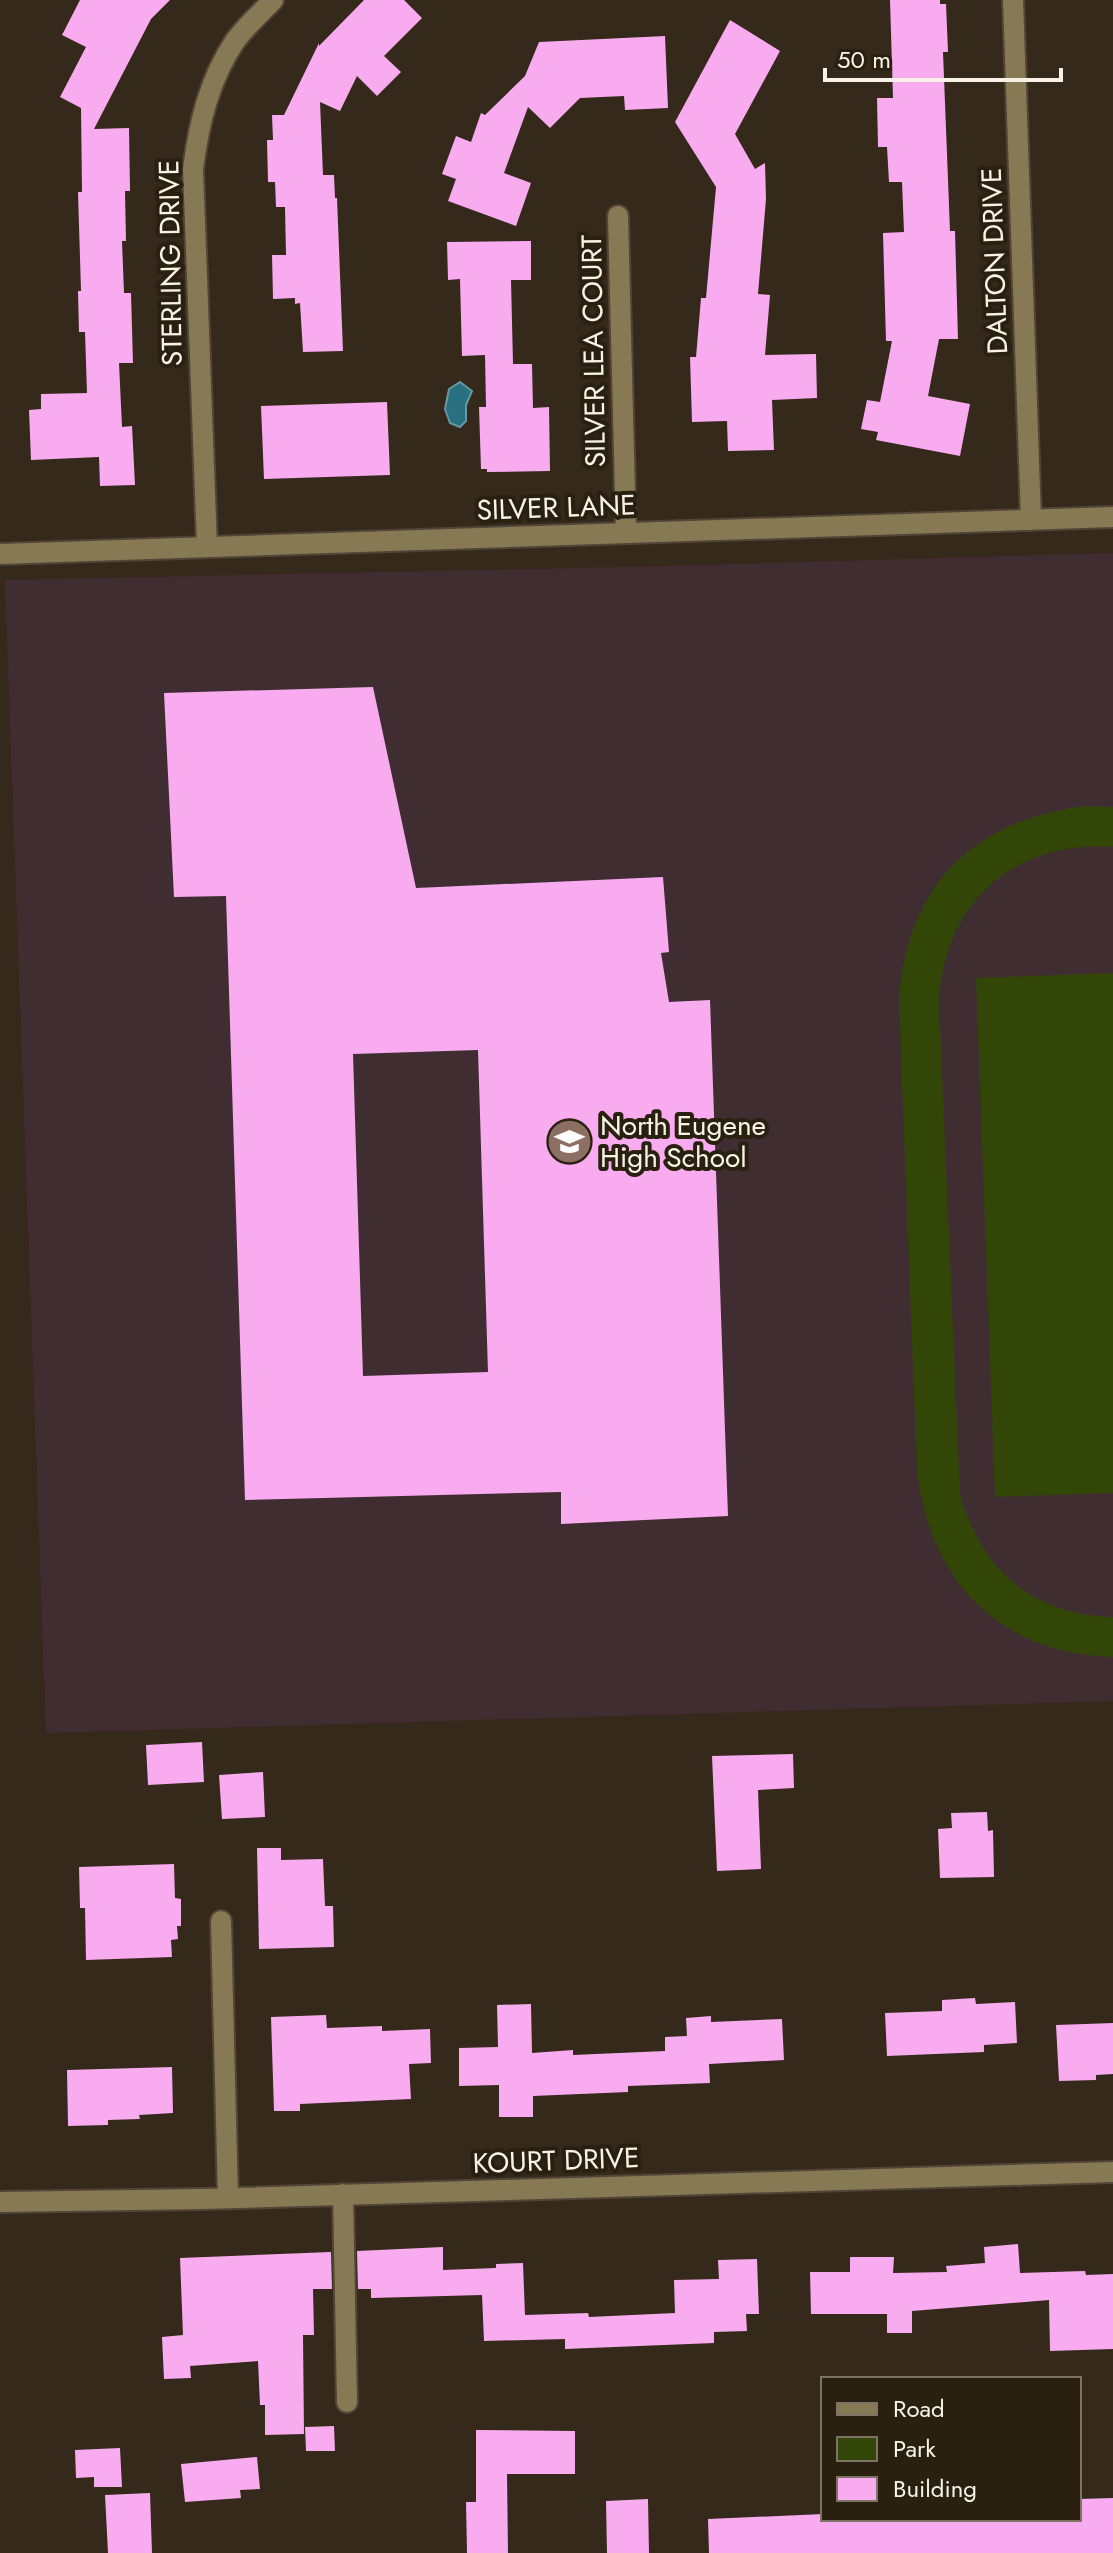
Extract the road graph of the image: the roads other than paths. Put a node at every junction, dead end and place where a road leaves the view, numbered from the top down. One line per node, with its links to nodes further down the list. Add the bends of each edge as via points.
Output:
1 (273, 0): 7 (street, STERLING DRIVE, via 237,39 218,70 199,125 193,169)
2 (1013, 0): 5 (street, DALTON DRIVE)
3 (618, 216): 6 (street, SILVER LEA COURT)
4 (1113, 517): 5 (street, SILVER LANE)
5 (1031, 520): 6 (street, SILVER LANE)
6 (626, 532): 7 (street, SILVER LANE)
7 (207, 547): 8 (street, SILVER LANE)
8 (0, 554)
9 (221, 1921): 12 (street)
10 (1113, 2172): 11 (street, KOURT DRIVE)
11 (343, 2194): 12 (street, KOURT DRIVE); 14 (street)
12 (228, 2198): 13 (street, KOURT DRIVE)
13 (0, 2202)
14 (347, 2402)

